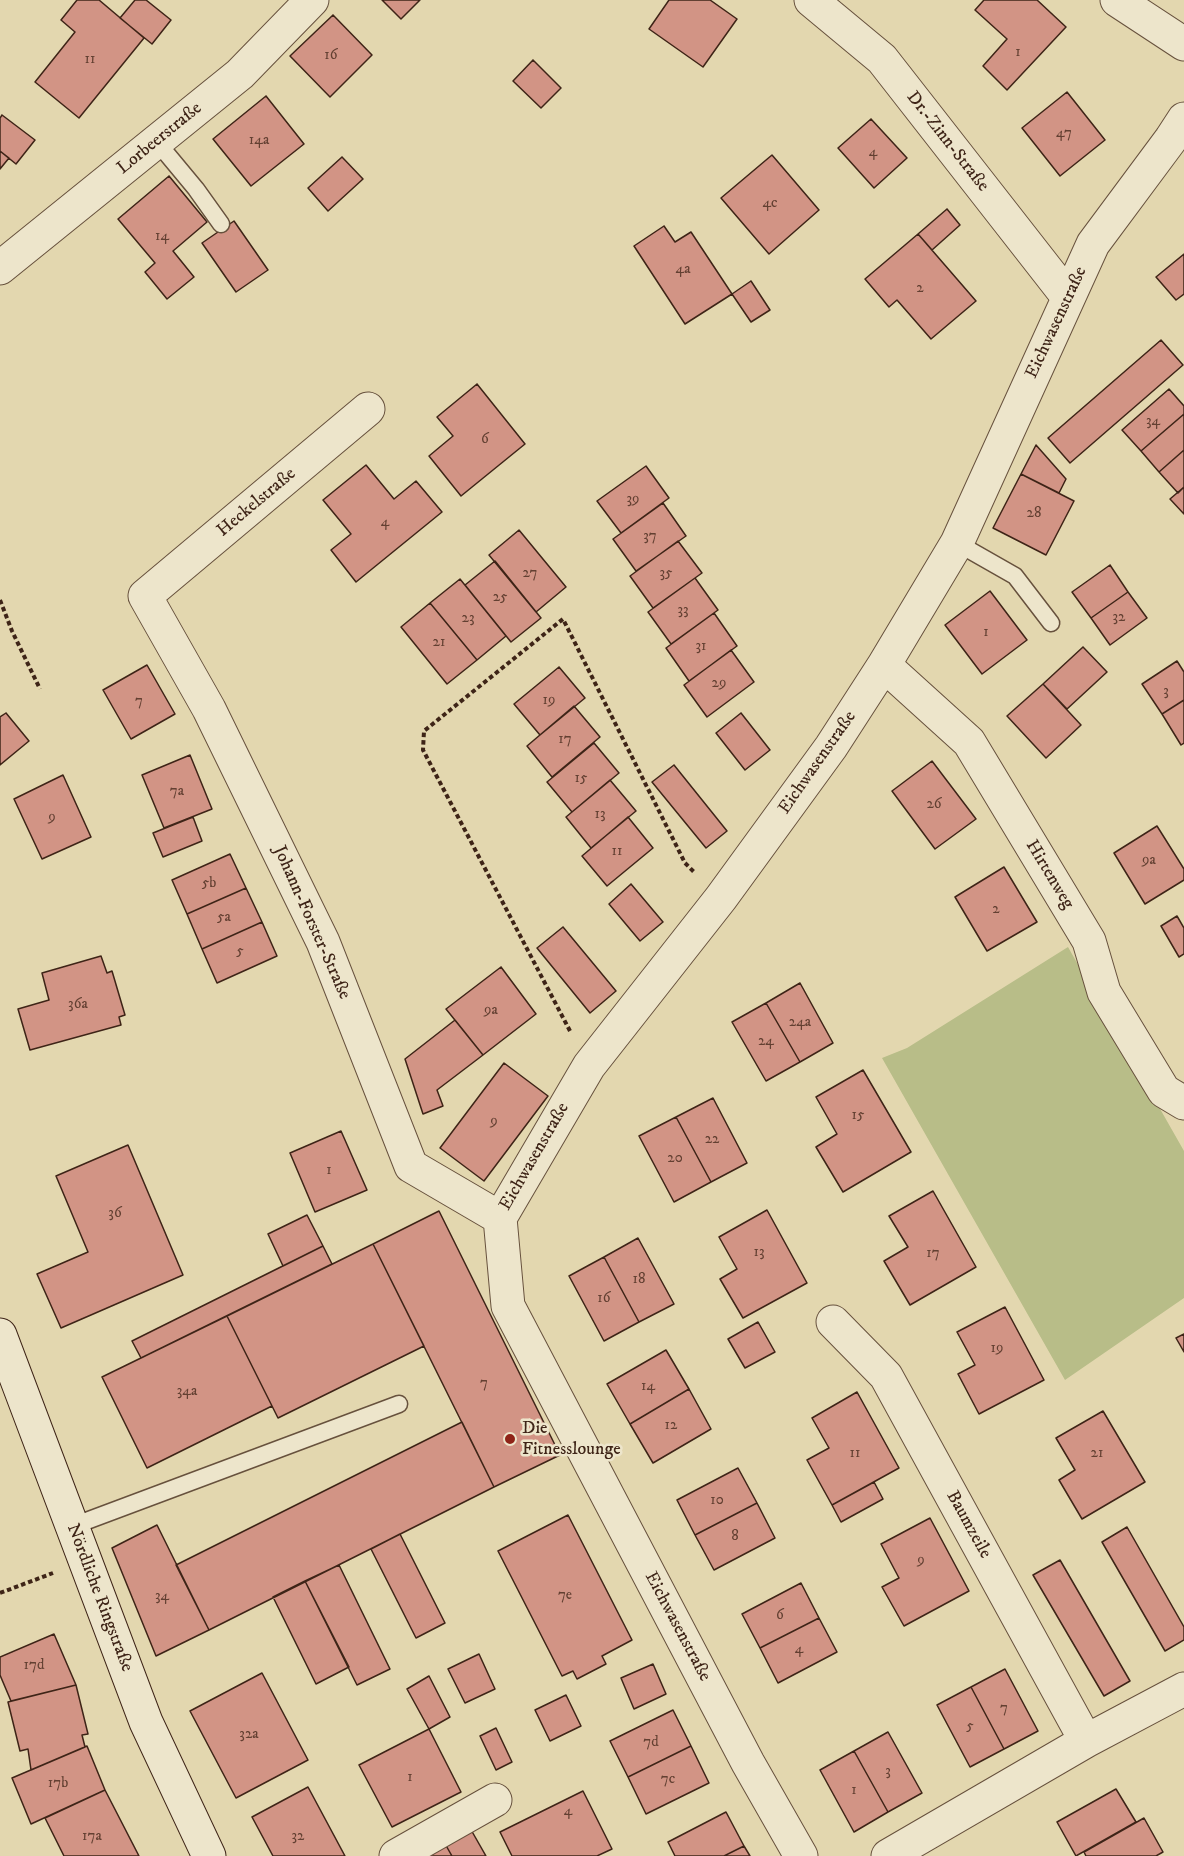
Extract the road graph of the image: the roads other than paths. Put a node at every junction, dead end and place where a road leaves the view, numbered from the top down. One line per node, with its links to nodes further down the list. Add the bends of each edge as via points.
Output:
1 (312, 0): 6 (street, Lorbeerstraße, via 240,74)
2 (811, 0): 9 (street, Dr.-Zinn-Straße, via 882,59)
3 (1117, 0): 4 (street)
4 (1184, 44)
5 (1184, 118): 9 (street, Eichwasenstraße, via 1093,244)
6 (157, 142): 7 (lane); 8 (street, Lorbeerstraße)
7 (220, 224)
8 (0, 268)
9 (1068, 297): 11 (street, Eichwasenstraße)
10 (368, 409): 12 (street, Heckelstraße)
11 (957, 543): 13 (lane, via 1015,576); 14 (street, Eichwasenstraße)
12 (145, 596): 16 (street, Johann-Forster-Straße, via 210,709 323,942 411,1166)
13 (1051, 623)
14 (884, 665): 15 (street, Hirtenweg, via 969,742 1089,941 1104,992 1164,1091); 16 (street, Eichwasenstraße, via 831,747 721,898 589,1066)
15 (1184, 1103)
16 (500, 1218): 26 (street, Eichwasenstraße, via 508,1306)
17 (833, 1322): 22 (street, Baumzeile, via 886,1376)
18 (0, 1335): 20 (street, Nördliche Ringstraße)
19 (399, 1404): 20 (lane)
20 (73, 1526): 24 (street, Nördliche Ringstraße, via 146,1722)
21 (1184, 1689): 22 (street)
22 (1086, 1741): 27 (street)
23 (495, 1800): 25 (street)
24 (209, 1856)
25 (396, 1856)
26 (801, 1856)
27 (888, 1856)

